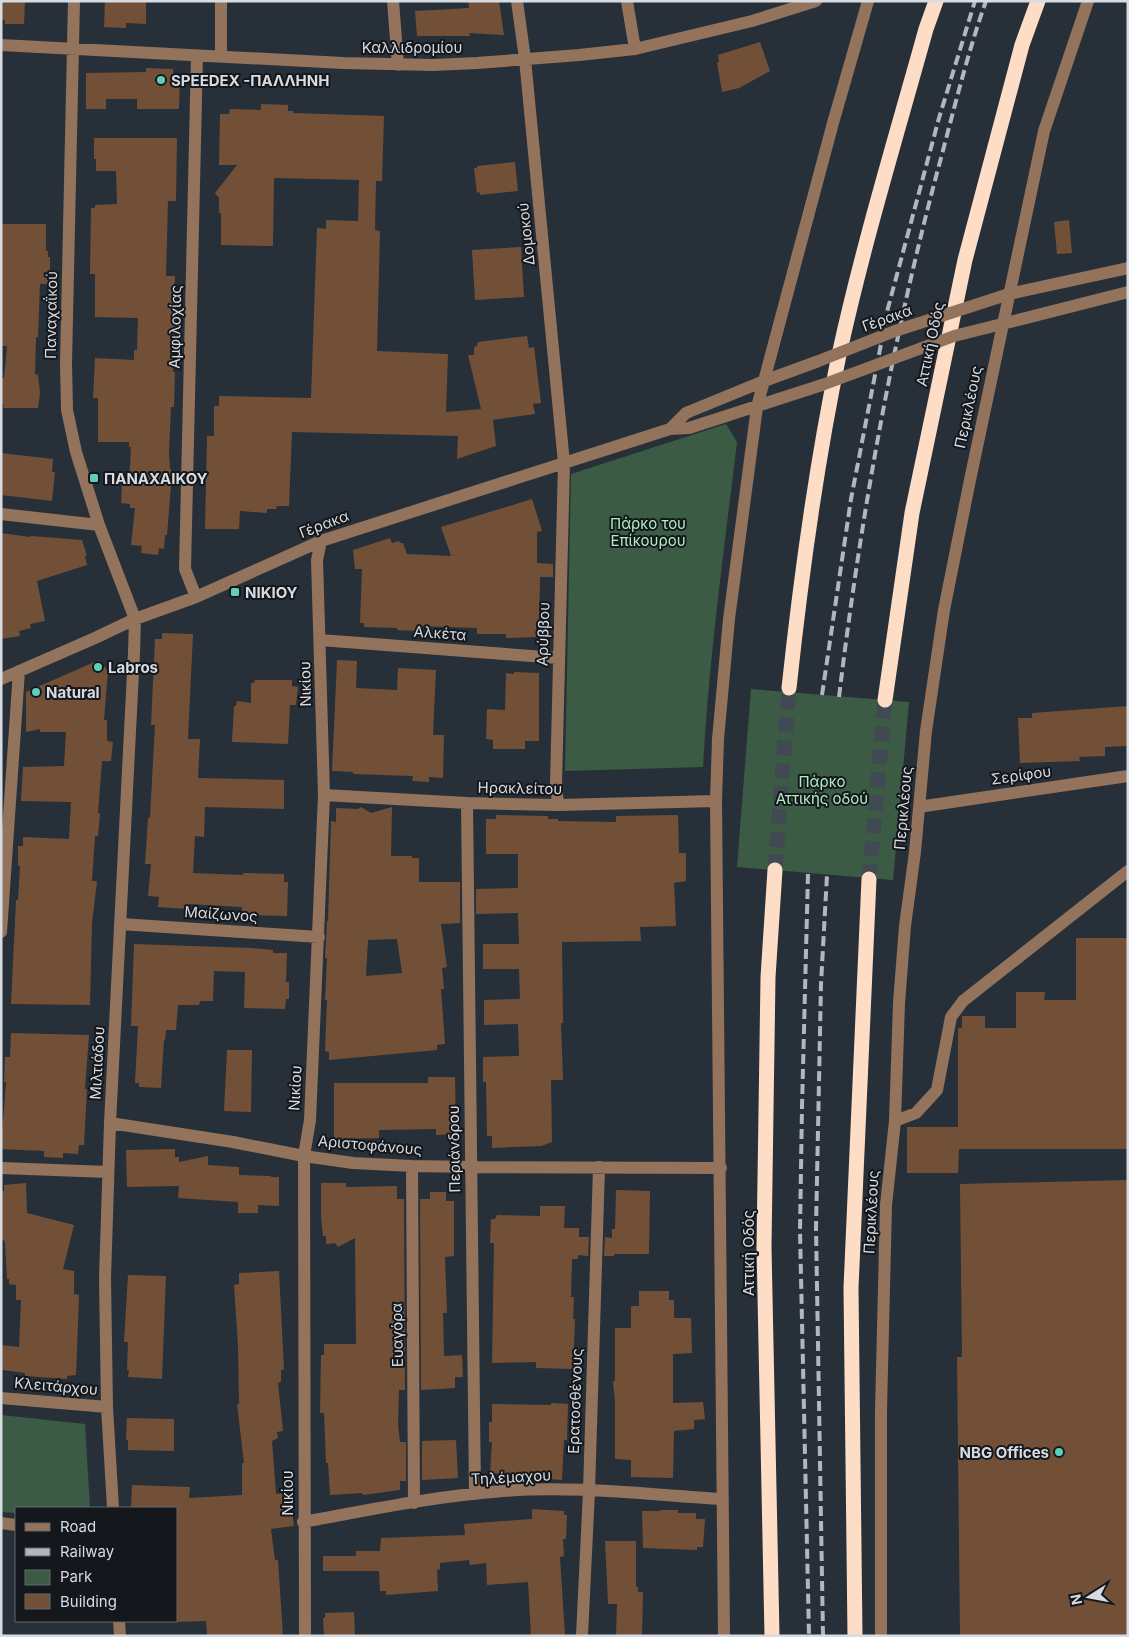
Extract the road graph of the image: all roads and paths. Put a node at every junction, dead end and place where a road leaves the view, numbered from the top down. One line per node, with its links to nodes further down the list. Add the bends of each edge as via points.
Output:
1 (74, 1): 12 (street, Παναχαΐκού)
2 (220, 1): 15 (street)
3 (393, 1): 17 (street)
4 (517, 1): 16 (street, Δομοκού)
5 (627, 1): 13 (street)
6 (816, 1): 13 (street, Καλλιδρομίου, via 752,21)
7 (868, 1): 22 (street)
8 (936, 1): 34 (highway, via 859,268 839,354 812,505)
9 (1038, 1): 35 (highway, Αττική Οδός, via 1022,45 965,260 912,513)
10 (1088, 1): 20 (street, Περικλέους, via 1044,131)
11 (1, 45): 12 (street, Καλλιδρομίου)
12 (74, 49): 14 (street, Καλλιδρομίου); 27 (street, Παναχαΐκού, via 67,410 76,452)
13 (635, 49): 16 (street, Καλλιδρομίου)
14 (197, 56): 15 (street, Καλλιδρομίου); 29 (street, Αμφιλοχίας, via 185,569)
15 (221, 57): 17 (street, Καλλιδρομίου)
16 (525, 59): 17 (street, Καλλιδρομίου); 25 (street, Δομοκού)
17 (398, 65)
18 (1128, 268): 20 (street, Γέρακα)
19 (1128, 292): 21 (street, Γέρακα)
20 (1009, 294): 21 (street, Περικλέους); 22 (street, Γέρακα, bridge, via 895,331)
21 (1002, 324): 23 (street, Γέρακα, bridge, via 954,336); 40 (street, Περικλέους, via 944,610 926,732)
22 (764, 381): 23 (street); 24 (street, Γέρακα, via 686,413)
23 (758, 407): 24 (street, Γέρακα, via 689,428); 38 (street, via 729,619)
24 (670, 429): 25 (street, Γέρακα)
25 (564, 463): 28 (street, Γέρακα); 32 (street, Αρύββου)
26 (1, 514): 27 (street)
27 (99, 525): 30 (street, Παναχαΐκού)
28 (321, 541): 29 (street, Γέρακα); 31 (street, Νικίου, via 317,560)
29 (196, 597): 30 (street, Γέρακα)
30 (135, 619): 33 (street, Γέρακα); 45 (street, Μιλτιάδου)
31 (320, 640): 32 (street, Αλκέτα); 37 (street, Νικίου)
32 (558, 658): 41 (street, Αρύββου)
33 (8, 675): 46 (street)
34 (789, 688)
35 (885, 700)
36 (1128, 776): 40 (street, Σερίφου, via 926,806)
37 (324, 795): 39 (street, Ηρακλείτου); 47 (street, Νικίου)
38 (716, 801): 41 (street, Ηρακλείτου); 55 (street)
39 (467, 804): 41 (street, Ηρακλείτου); 52 (street, Περιάνδρου)
40 (920, 804): 48 (street, Περικλέους, via 905,926)
41 (558, 805)
42 (775, 870): 72 (highway, Αττική Οδός, via 768,977 764,1246)
43 (1128, 871): 48 (street, via 963,1001 951,1017 937,1090 916,1112)
44 (869, 878): 73 (highway, via 851,1288)
45 (120, 924): 47 (street, Μαίζωνος); 49 (street, Μιλτιάδου)
46 (1, 932)
47 (319, 937): 50 (street, Νικίου, via 310,1120)
48 (895, 1121): 74 (street, Περικλέους, via 886,1205 881,1411)
49 (110, 1123): 50 (street, Αριστοφάνους); 56 (street, Μιλτιάδου)
50 (304, 1156): 51 (street, Αριστοφάνους); 64 (street, Νικίου)
51 (412, 1166): 52 (street, Αριστοφάνους); 62 (street, Ευαγόρα)
52 (471, 1167): 53 (street, Αριστοφάνους); 60 (street, Περιάνδρου)
53 (599, 1167): 55 (street, Αριστοφάνους); 59 (street, Ερατοσθένους)
54 (1, 1168): 56 (street)
55 (721, 1168): 61 (street)
56 (108, 1172): 58 (street, Μιλτιάδου, via 105,1278)
57 (1, 1398): 58 (street, Κλειτάρχου)
58 (107, 1407): 63 (street, Μιλτιάδου)
59 (589, 1491): 60 (street, Τηλέμαχου); 61 (street, Τηλέμαχου); 70 (street, Ερατοσθένους)
60 (474, 1494): 62 (street, Τηλέμαχου)
61 (723, 1499): 71 (street)
62 (414, 1503): 64 (street, Τηλέμαχου)
63 (113, 1507)
64 (303, 1522): 69 (street, Νικίου)
65 (1, 1523): 66 (street)
66 (15, 1524)
67 (119, 1622): 68 (street)
68 (120, 1636)
69 (305, 1636)
70 (582, 1636)
71 (724, 1636)
72 (772, 1636)
73 (855, 1636)
74 (881, 1636)

